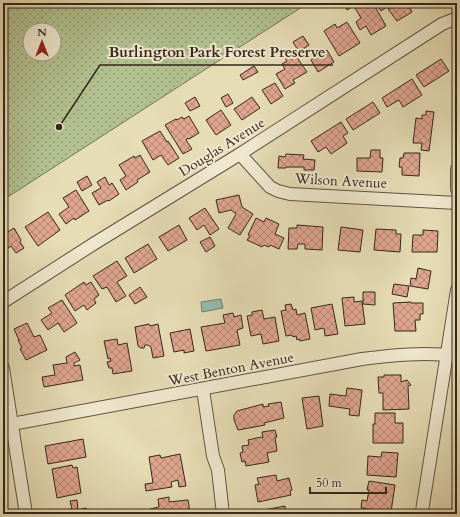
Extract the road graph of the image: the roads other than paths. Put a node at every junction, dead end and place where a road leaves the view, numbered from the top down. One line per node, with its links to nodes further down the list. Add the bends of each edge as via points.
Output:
1 (457, 18): 2 (street, Douglas Avenue, via 442,24)
2 (240, 154): 5 (street, Wilson Avenue, via 266,183 278,191 290,194); 7 (street, Douglas Avenue)
3 (457, 169): 4 (street)
4 (457, 189)
5 (457, 203)
6 (457, 290): 8 (street)
7 (3, 302)
8 (452, 355): 10 (street, West Benton Avenue, via 407,354 362,359); 12 (street)
9 (3, 368): 11 (street)
10 (203, 390): 11 (street, West Benton Avenue); 14 (street, via 213,456 218,470)
11 (12, 424): 13 (street)
12 (422, 511)
13 (26, 514)
14 (223, 514)

